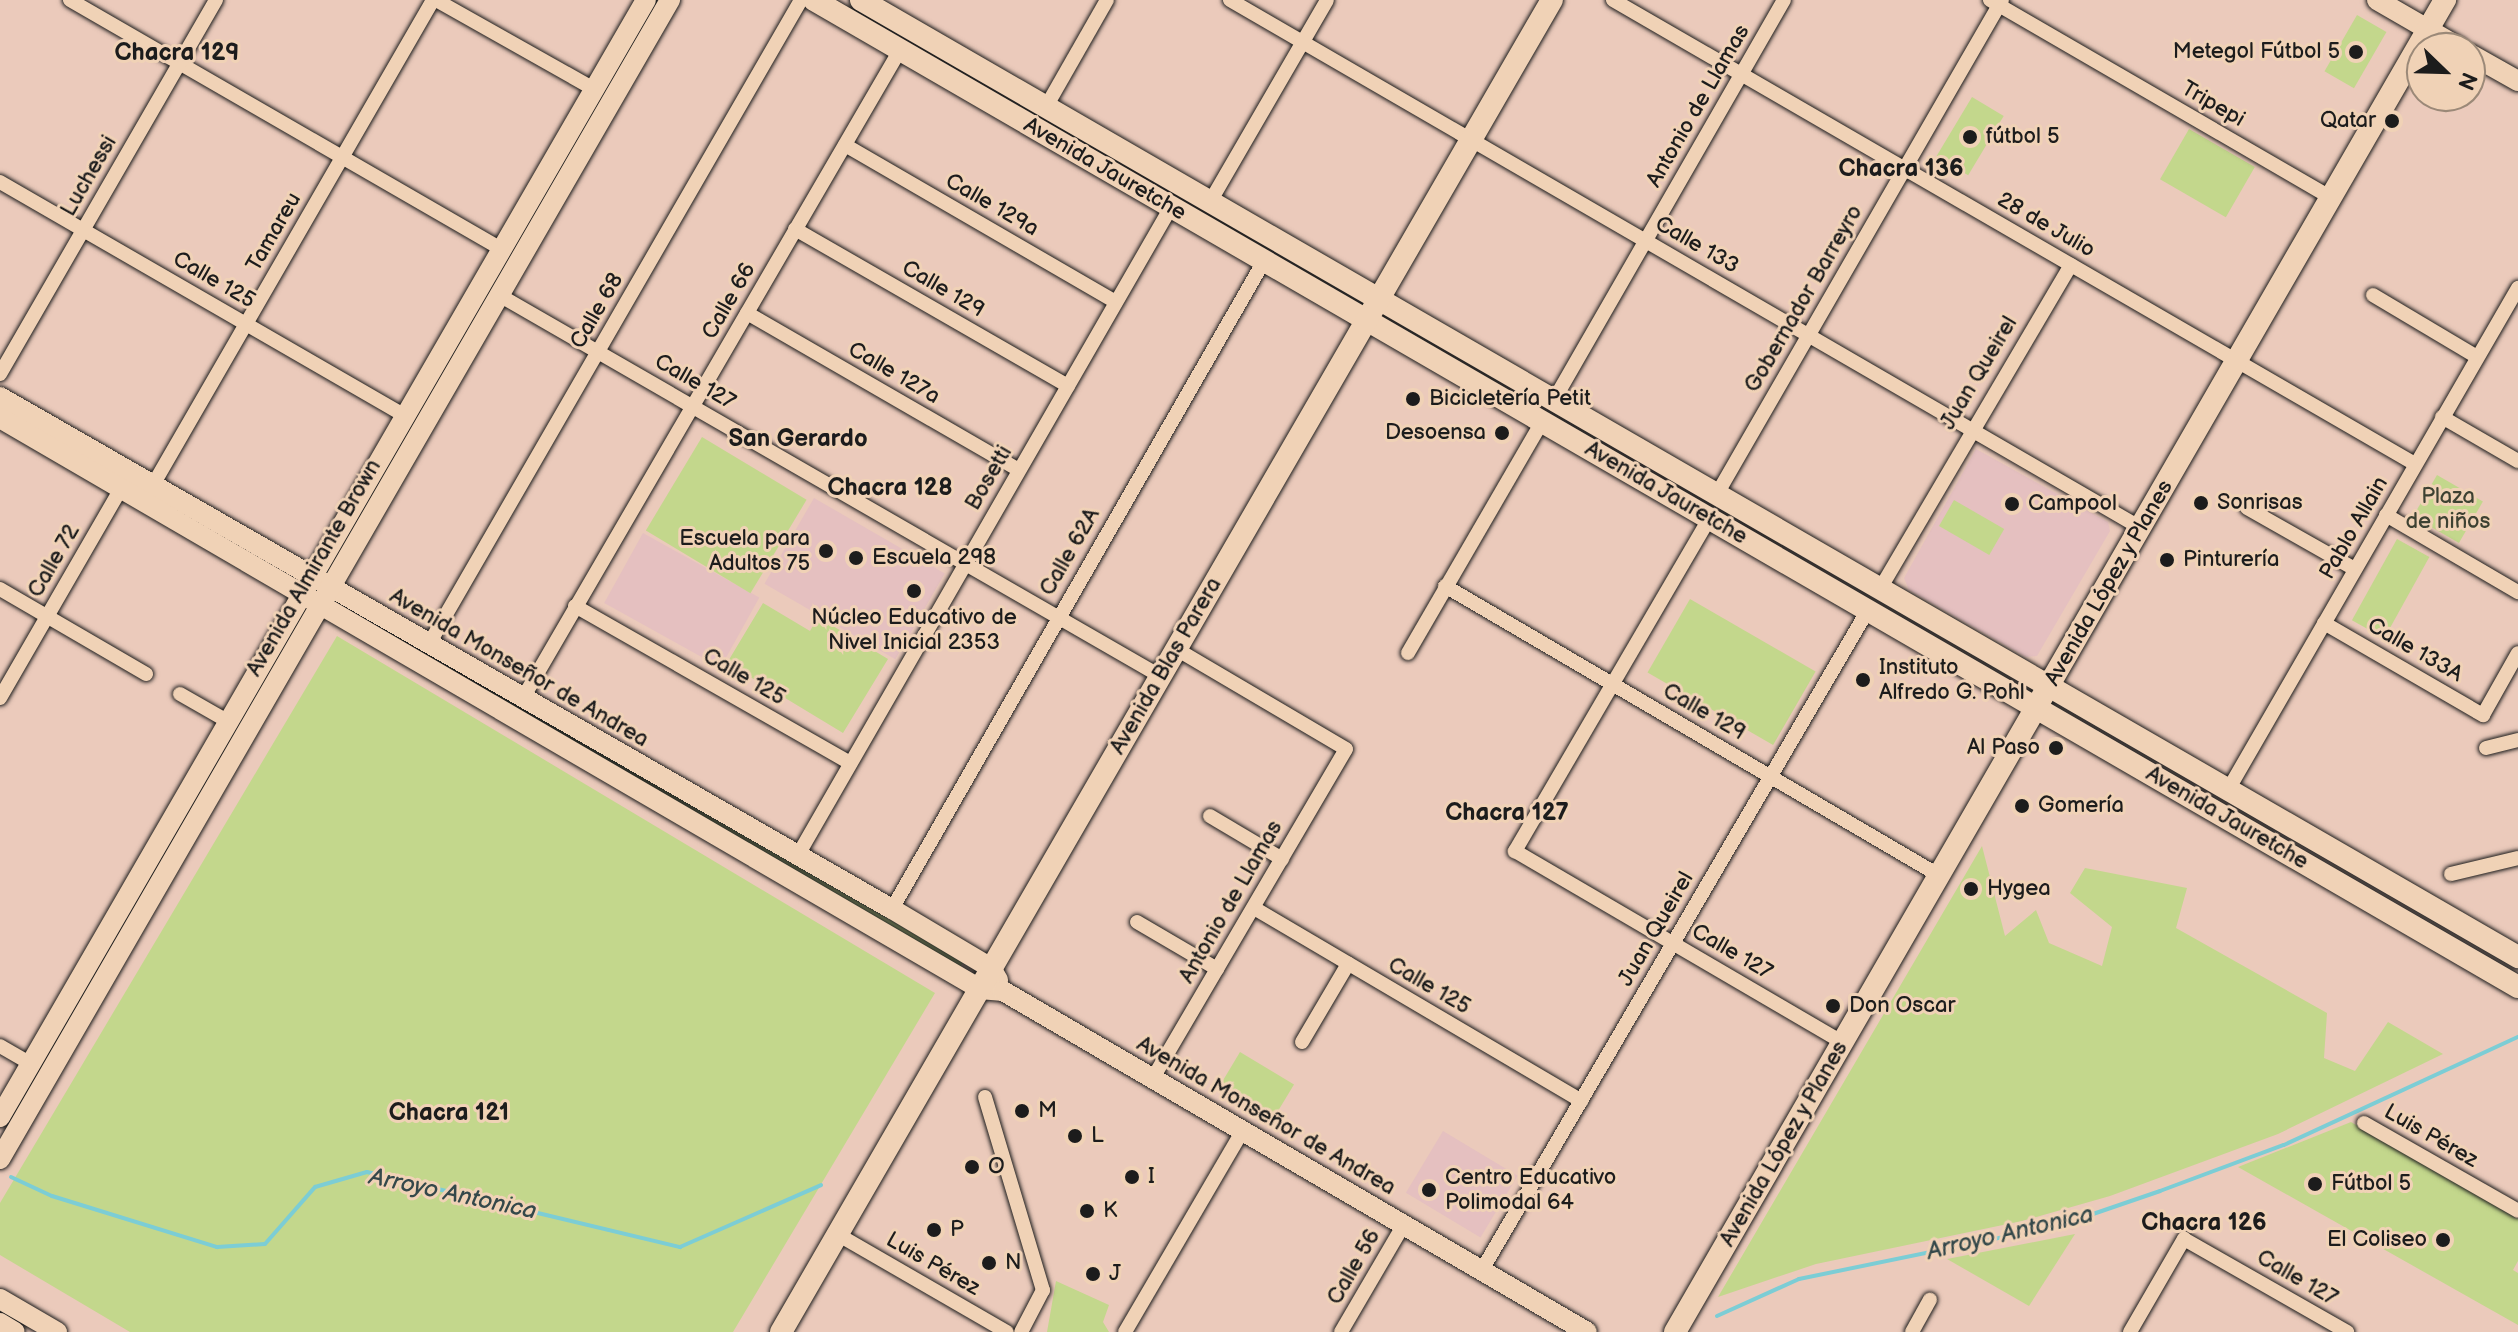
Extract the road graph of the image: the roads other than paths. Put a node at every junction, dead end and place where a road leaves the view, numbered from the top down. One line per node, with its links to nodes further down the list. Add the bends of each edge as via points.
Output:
1 (70, 0): 23 (street)
2 (216, 0): 23 (street, Luchessi)
3 (434, 0): 27 (street); 31 (street, Tamareu)
4 (646, 0): 27 (main road, Avenida Almirante Brown)
5 (670, 0): 44 (main road, Avenida Almirante Brown)
6 (801, 0): 54 (street, Calle 68)
7 (814, 0): 22 (main road, Avenida Jauretche)
8 (861, 0): 18 (main road, Avenida Jauretche)
9 (1107, 0): 28 (street)
10 (1230, 0): 21 (street, Calle 133)
11 (1327, 0): 21 (street)
12 (1552, 0): 29 (main road, Avenida Blas Parera)
13 (1613, 0): 25 (street, 28 de Julio)
14 (1784, 0): 25 (street, Antonio de Llamas)
15 (2377, 0): 19 (main road)
16 (2445, 0): 19 (main road, Avenida López y Planes)
17 (1997, 2): 32 (street, Gobernador Barreyro); 34 (street, Tripepi)
18 (884, 6): 28 (main road, Avenida Jauretche)
19 (2428, 29): 20 (main road); 34 (main road, Avenida López y Planes)
20 (2433, 32)
21 (1303, 42): 29 (street, Calle 133); 35 (street)
22 (900, 50): 30 (street, Calle 66); 36 (main road, Avenida Jauretche)
23 (179, 63): 31 (street); 38 (street, Luchessi)
24 (2486, 63): 26 (main road)
25 (1741, 74): 32 (street, 28 de Julio); 39 (street, Antonio de Llamas)
26 (2518, 81)
27 (594, 89): 40 (main road, Avenida Almirante Brown)
28 (1046, 107): 35 (main road, Avenida Jauretche)
29 (1471, 140): 39 (street, Calle 133); 46 (main road, Avenida Blas Parera)
30 (845, 145): 37 (street, Calle 66); 47 (street, Calle 129a)
31 (343, 156): 40 (street); 52 (street, Tamareu)
32 (1905, 169): 42 (street, 28 de Julio); 53 (street, Gobernador Barreyro)
33 (0, 182): 38 (street, Calle 125)
34 (2331, 198): 56 (main road, Avenida López y Planes)
35 (1210, 202): 46 (main road, Avenida Jauretche)
36 (1171, 207): 41 (main road, Avenida Jauretche); 47 (street, Bosetti)
37 (795, 229): 49 (street, Calle 66); 58 (street, Calle 129)
38 (83, 230): 52 (street, Calle 125); 57 (street, Luchessi)
39 (1645, 241): 53 (street, Calle 133); 60 (street, Antonio de Llamas)
40 (502, 249): 62 (main road, Avenida Almirante Brown)
41 (1264, 261): 51 (main road, Avenida Jauretche); 88 (street, Calle 62A)
42 (2071, 265): 56 (street, 28 de Julio); 66 (street, Juan Queirel)
43 (2518, 288): 48 (street, Pablo Allain)
44 (499, 295): 54 (street, Calle 127); 84 (main road, Avenida Almirante Brown)
45 (2373, 295): 55 (street)
46 (1380, 299): 51 (main road, Avenida Blas Parera); 60 (main road, Avenida Jauretche)
47 (1116, 302): 58 (street, Bosetti)
48 (2504, 310): 50 (street); 55 (street, Pablo Allain)
49 (747, 313): 61 (street, Calle 66); 69 (street, Calle 127a)
50 (2518, 319)
51 (1366, 320): 65 (main road, Avenida Jauretche); 91 (main road, Avenida Blas Parera)
52 (246, 324): 62 (street, Calle 125); 70 (street, Tamareu)
53 (1809, 335): 66 (street, Calle 133); 72 (street, Gobernador Barreyro)
54 (599, 352): 61 (street, Calle 127); 90 (street, Calle 68)
55 (2477, 357): 63 (street, Pablo Allain)
56 (2237, 361): 68 (street, 28 de Julio); 76 (main road, Avenida López y Planes)
57 (0, 374)
58 (1068, 386): 69 (street, Bosetti)
59 (0, 397): 70 (main road, Avenida Monseñor de Andrea)
60 (1554, 400): 72 (main road, Avenida Jauretche)
61 (693, 406): 77 (street, Calle 127); 85 (street, Calle 66)
62 (405, 416): 79 (main road, Avenida Almirante Brown)
63 (2442, 417): 67 (street); 68 (street, Pablo Allain)
64 (0, 418): 71 (main road, Avenida Monseñor de Andrea)
65 (1542, 422): 75 (main road, Avenida Jauretche); 80 (street)
66 (1971, 429): 76 (street, Calle 133); 82 (street, Juan Queirel)
67 (2518, 461)
68 (2415, 464): 74 (street, Pablo Allain)
69 (1019, 470): 77 (street, Bosetti)
70 (153, 485): 79 (main road, Avenida Monseñor de Andrea)
71 (121, 488): 79 (main road, Avenida Monseñor de Andrea); 87 (street, Calle 72)
72 (1717, 494): 82 (main road, Avenida Jauretche)
73 (2247, 508): 78 (street)
74 (2386, 515): 78 (street, Pablo Allain); 83 (street)
75 (1709, 519): 86 (main road, Avenida Jauretche); 96 (street)
76 (2141, 528): 97 (main road, Avenida López y Planes)
77 (966, 564): 88 (street, Calle 127); 105 (street, Bosetti)
78 (2355, 569): 89 (street, Pablo Allain)
79 (308, 585): 84 (main road, Avenida Monseñor de Andrea); 102 (main road, Avenida Almirante Brown)
80 (1445, 586): 92 (street); 96 (street, Calle 129)
81 (0, 589): 87 (street)
82 (1880, 589): 97 (main road, Avenida Jauretche)
83 (2518, 592)
84 (326, 596): 90 (main road, Avenida Monseñor de Andrea); 123 (main road, Avenida Monseñor de Andrea); 135 (main road, Avenida Almirante Brown)
85 (575, 606): 100 (street, Calle 66); 105 (street, Calle 125)
86 (1868, 610): 101 (main road, Avenida Jauretche); 106 (street, Juan Queirel)
87 (47, 617): 94 (street); 99 (street, Calle 72)
88 (1058, 617): 95 (street, Calle 127); 115 (street, Calle 62A)
89 (2324, 623): 93 (street, Calle 133A, via 2483,715); 107 (street, Pablo Allain)
90 (429, 644): 100 (main road, Avenida Monseñor de Andrea)
91 (1176, 649): 95 (main road, Avenida Blas Parera); 111 (street, Antonio de Llamas, via 1346,749)
92 (1408, 653)
93 (2518, 653)
94 (146, 674)
95 (1160, 676): 120 (main road, Avenida Blas Parera)
96 (1612, 684): 106 (street, Calle 129); 117 (street, Calle 127, via 1515,851)
97 (2050, 687): 101 (main road, Avenida López y Planes); 107 (main road, Avenida Jauretche)
98 (180, 694): 102 (street)
99 (0, 698)
100 (523, 698): 109 (main road, Avenida Monseñor de Andrea)
101 (2036, 708): 113 (main road, Avenida López y Planes); 122 (main road, Avenida Jauretche)
102 (229, 722): 128 (main road, Avenida Almirante Brown)
103 (2518, 740): 104 (street)
104 (2486, 748)
105 (850, 763): 109 (street, Bosetti)
106 (1770, 777): 113 (street, Calle 129); 117 (street, Juan Queirel)
107 (2228, 790): 118 (main road, Avenida Jauretche)
108 (1210, 816): 111 (street)
109 (798, 855): 115 (main road, Avenida Monseñor de Andrea)
110 (2518, 858): 112 (street)
111 (1282, 859): 114 (street, Antonio de Llamas)
112 (2451, 874)
113 (1940, 876): 126 (main road, Avenida López y Planes)
114 (1254, 908): 119 (street, Calle 125); 121 (street, Antonio de Llamas)
115 (892, 909): 120 (main road, Avenida Monseñor de Andrea)
116 (1137, 922): 121 (street)
117 (1673, 943): 126 (street, Calle 127); 131 (street, Juan Queirel)
118 (2518, 957)
119 (1348, 964): 125 (street); 131 (street, Calle 125)
120 (991, 968): 123 (main road, Avenida Blas Parera); 124 (main road)
121 (1217, 969): 129 (street, Antonio de Llamas)
122 (2518, 987)
123 (980, 989): 124 (main road, Avenida Monseñor de Andrea); 138 (main road, Avenida Blas Parera)
124 (1003, 991): 129 (main road, Avenida Monseñor de Andrea)
125 (1302, 1042)
126 (1843, 1043): 151 (main road, Avenida López y Planes)
127 (0, 1046): 128 (street)
128 (31, 1064): 132 (main road, Avenida Almirante Brown)
129 (1153, 1078): 134 (main road, Avenida Monseñor de Andrea)
130 (985, 1097): 147 (street, via 1043,1290)
131 (1581, 1101): 139 (street, Juan Queirel)
132 (0, 1117)
133 (2364, 1123): 136 (street, Luis Pérez)
134 (1243, 1130): 137 (main road, Avenida Monseñor de Andrea); 148 (street)
135 (0, 1159)
136 (2518, 1211)
137 (1404, 1224): 139 (main road, Avenida Monseñor de Andrea); 149 (street, Calle 56)
138 (837, 1234): 145 (main road, Avenida Blas Parera); 146 (street, Luis Pérez)
139 (1482, 1270): 150 (main road, Avenida Monseñor de Andrea)
140 (0, 1299): 144 (main road)
141 (1930, 1300): 152 (street)
142 (0, 1323): 143 (main road)
143 (15, 1332)
144 (57, 1332)
145 (781, 1332)
146 (1007, 1332)
147 (1021, 1332)
148 (1125, 1332)
149 (1341, 1332)
150 (1587, 1332)
151 (1675, 1332)
152 (1912, 1332)
153 (2130, 1332): 154 (street, Calle 127, via 2184,1239)
154 (2347, 1332)

